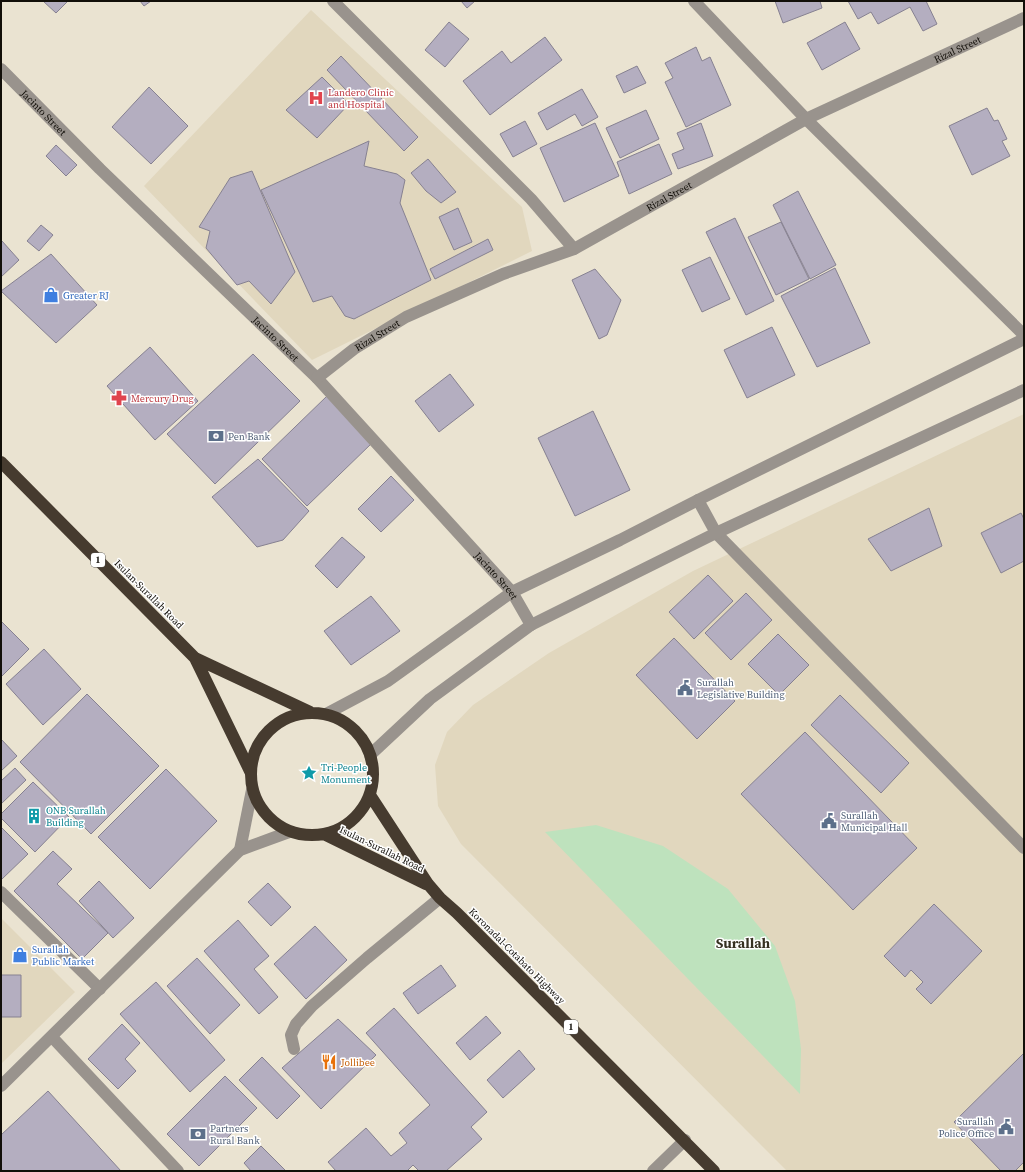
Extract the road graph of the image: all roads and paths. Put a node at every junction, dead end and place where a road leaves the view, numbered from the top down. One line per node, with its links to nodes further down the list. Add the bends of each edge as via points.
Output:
1 (333, 1): 6 (street, via 531,199)
2 (694, 1): 5 (street)
3 (1024, 18): 5 (street, Rizal Street)
4 (1, 69): 9 (street, Jacinto Street, via 105,175)
5 (806, 119): 6 (street, Rizal Street); 7 (street)
6 (574, 248): 9 (street, Rizal Street, via 504,274 406,317 354,349)
7 (1024, 335)
8 (1024, 339): 12 (street)
9 (317, 378): 14 (street, Jacinto Street)
10 (1024, 390): 13 (street)
11 (1, 462): 16 (highway, Isulan-Surallah Road / 1)
12 (698, 500): 13 (street); 14 (street)
13 (716, 533): 15 (street); 25 (street)
14 (512, 592): 15 (street, Jacinto Street); 18 (street, via 388,681)
15 (531, 625): 19 (street, via 430,698)
16 (195, 658): 17 (highway, Isulan-Surallah Road / 1); 20 (highway, Isulan-Surallah Road / 1)
17 (310, 712): 18 (highway, 1); 20 (highway, 1, via 293,715 263,736 254,752)
18 (326, 714): 19 (highway, 1, via 345,722 360,736)
19 (370, 755): 22 (highway, 1, via 374,775)
20 (250, 771): 21 (highway, 1)
21 (252, 790): 23 (highway, 1, via 260,808 272,822); 26 (street)
22 (370, 795): 24 (highway, 1, via 360,814 345,827); 27 (highway, Koronadal-Cotabato Highway / 1)
23 (288, 832): 24 (highway, 1, via 307,836); 26 (street)
24 (326, 835): 27 (highway, Isulan-Surallah Road / 1)
25 (1024, 848)
26 (240, 850): 30 (street)
27 (428, 884): 29 (highway, Koronadal-Cotabato Highway / 1)
28 (1, 892): 30 (street)
29 (440, 898): 32 (street, via 312,1006 296,1024 291,1035); 34 (highway, Koronadal-Cotabato Highway / 1)
30 (100, 989): 31 (street)
31 (52, 1037): 33 (street); 35 (street)
32 (294, 1049)
33 (1, 1086)
34 (685, 1140): 36 (street); 37 (highway, Koronadal-Cotabato Highway / 1)
35 (178, 1171)
36 (653, 1171)
37 (714, 1171)

